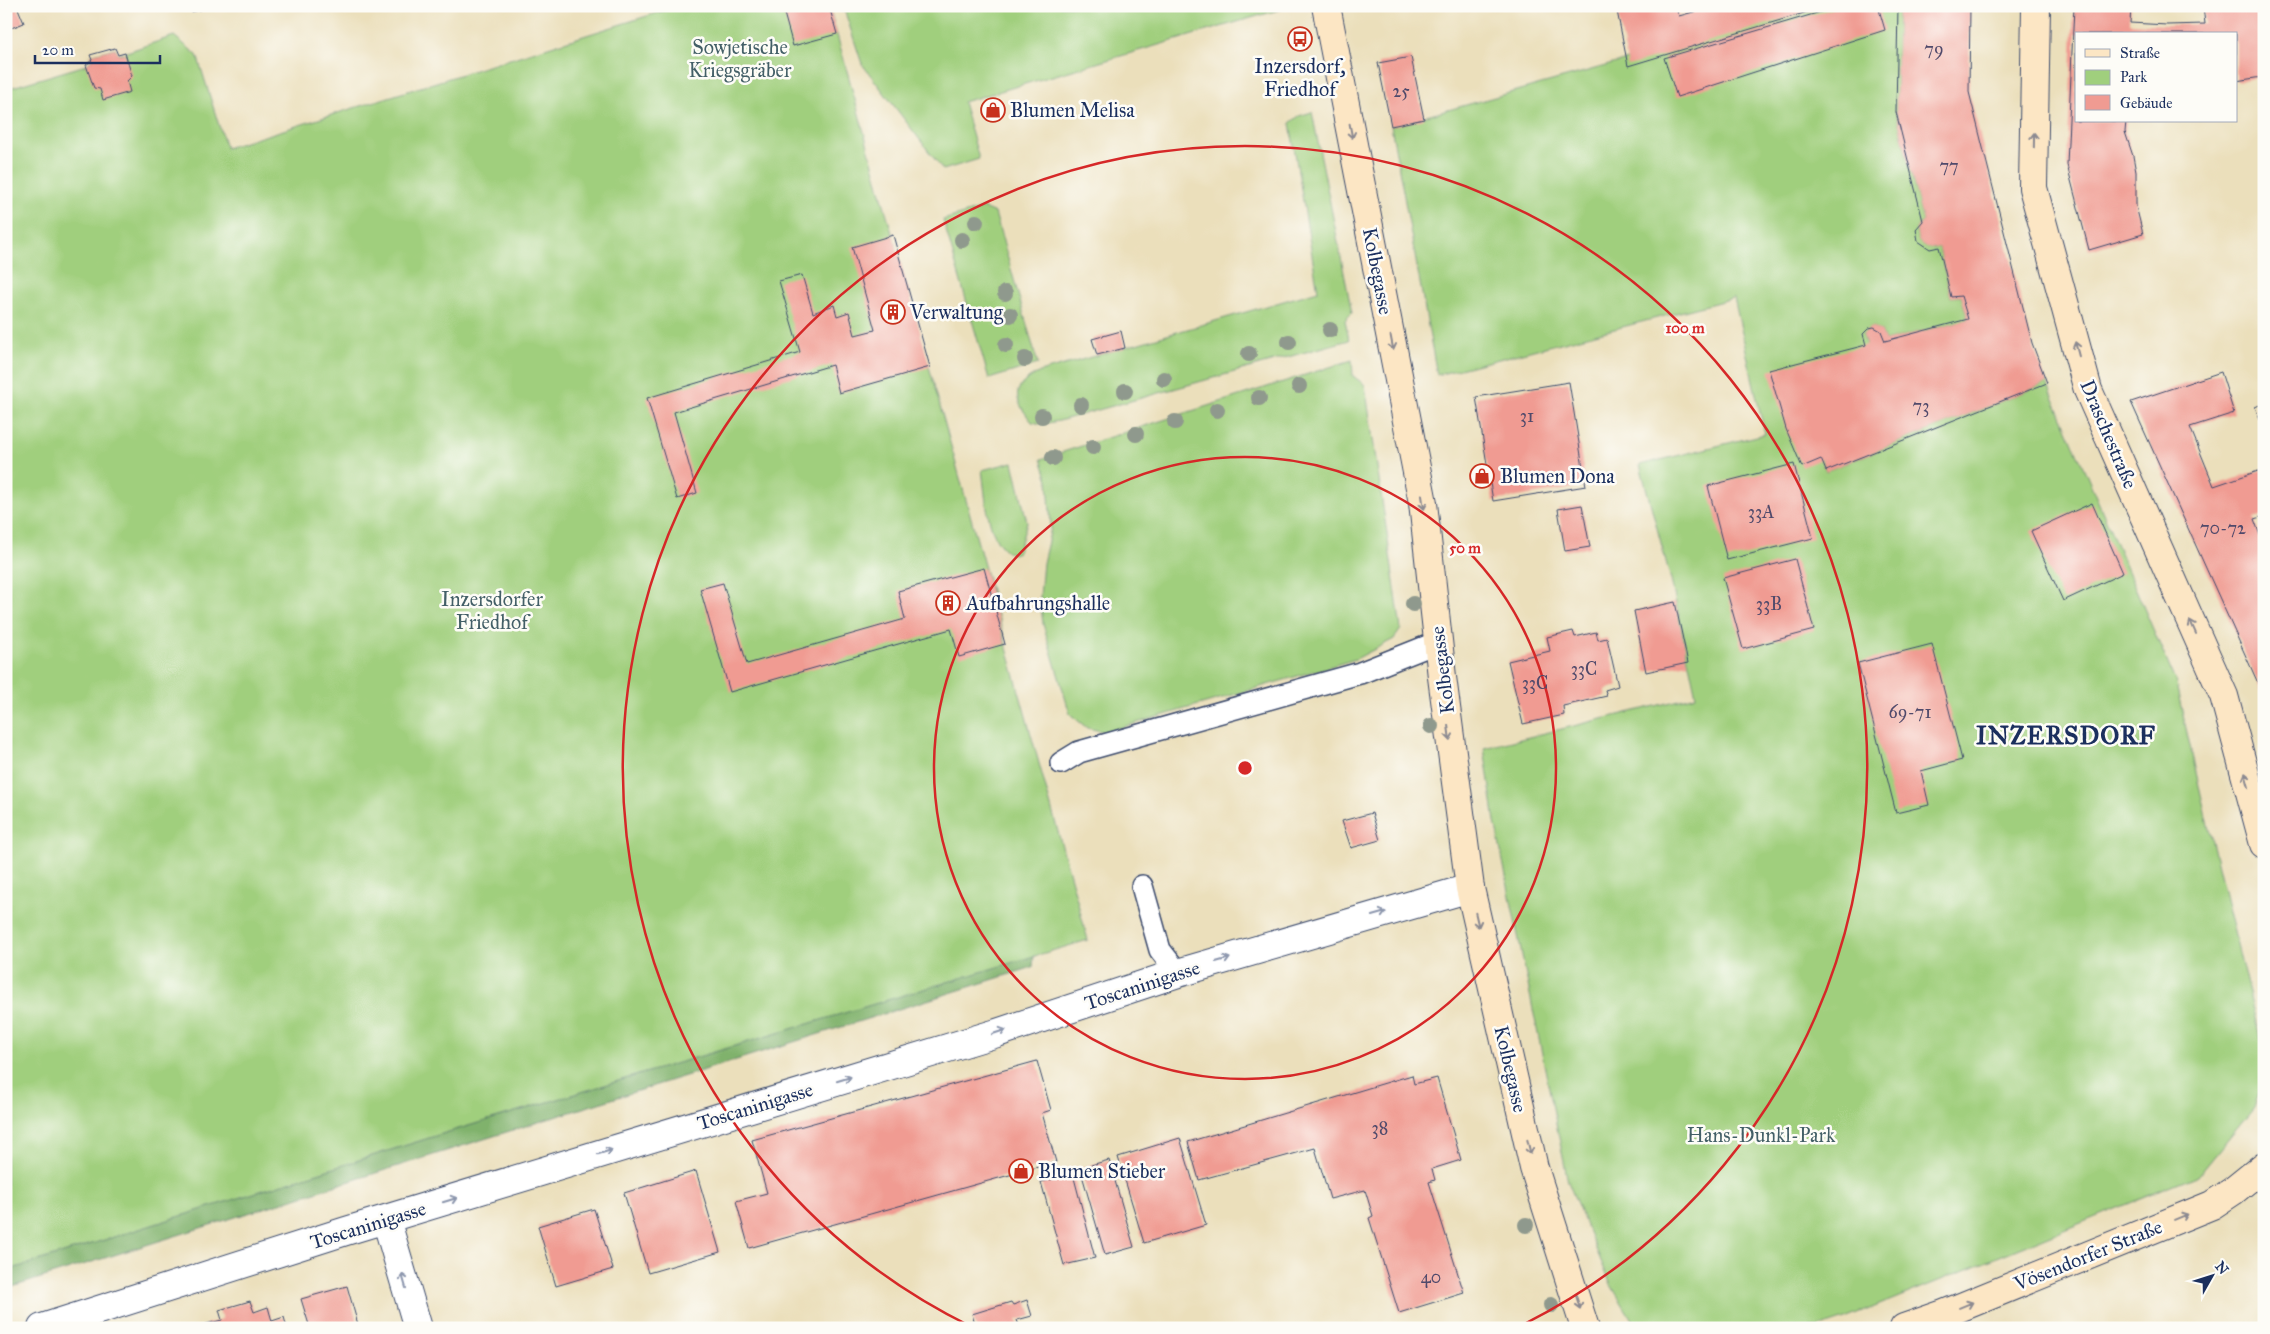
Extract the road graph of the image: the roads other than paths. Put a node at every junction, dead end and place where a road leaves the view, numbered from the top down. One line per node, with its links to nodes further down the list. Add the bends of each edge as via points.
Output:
1 (1326, 6): 3 (main road, Kolbegasse, one-way to 3, via 1423,503)
2 (2036, 6): 5 (main road, Draschestraße, one-way to 2, via 2224,696 2088,390 2033,188)
3 (1438, 642): 4 (lane, via 1360,673 1079,752); 7 (main road, Kolbegasse, one-way to 7)
4 (1061, 763)
5 (2264, 844)
6 (1142, 886): 8 (lane, via 1160,950)
7 (1470, 888): 8 (street, Toscaninigasse, one-way to 7); 13 (main road, Kolbegasse, one-way to 13, via 1534,1168)
8 (1178, 973): 10 (street, Toscaninigasse, one-way to 8, via 997,1033)
9 (2264, 1166): 14 (main road, Vösendorfer Straße, one-way to 9, via 2212,1204)
10 (386, 1219): 11 (street, Toscaninigasse); 12 (street, one-way to 10)
11 (42, 1328)
12 (418, 1328)
13 (1585, 1328)
14 (1904, 1328)

